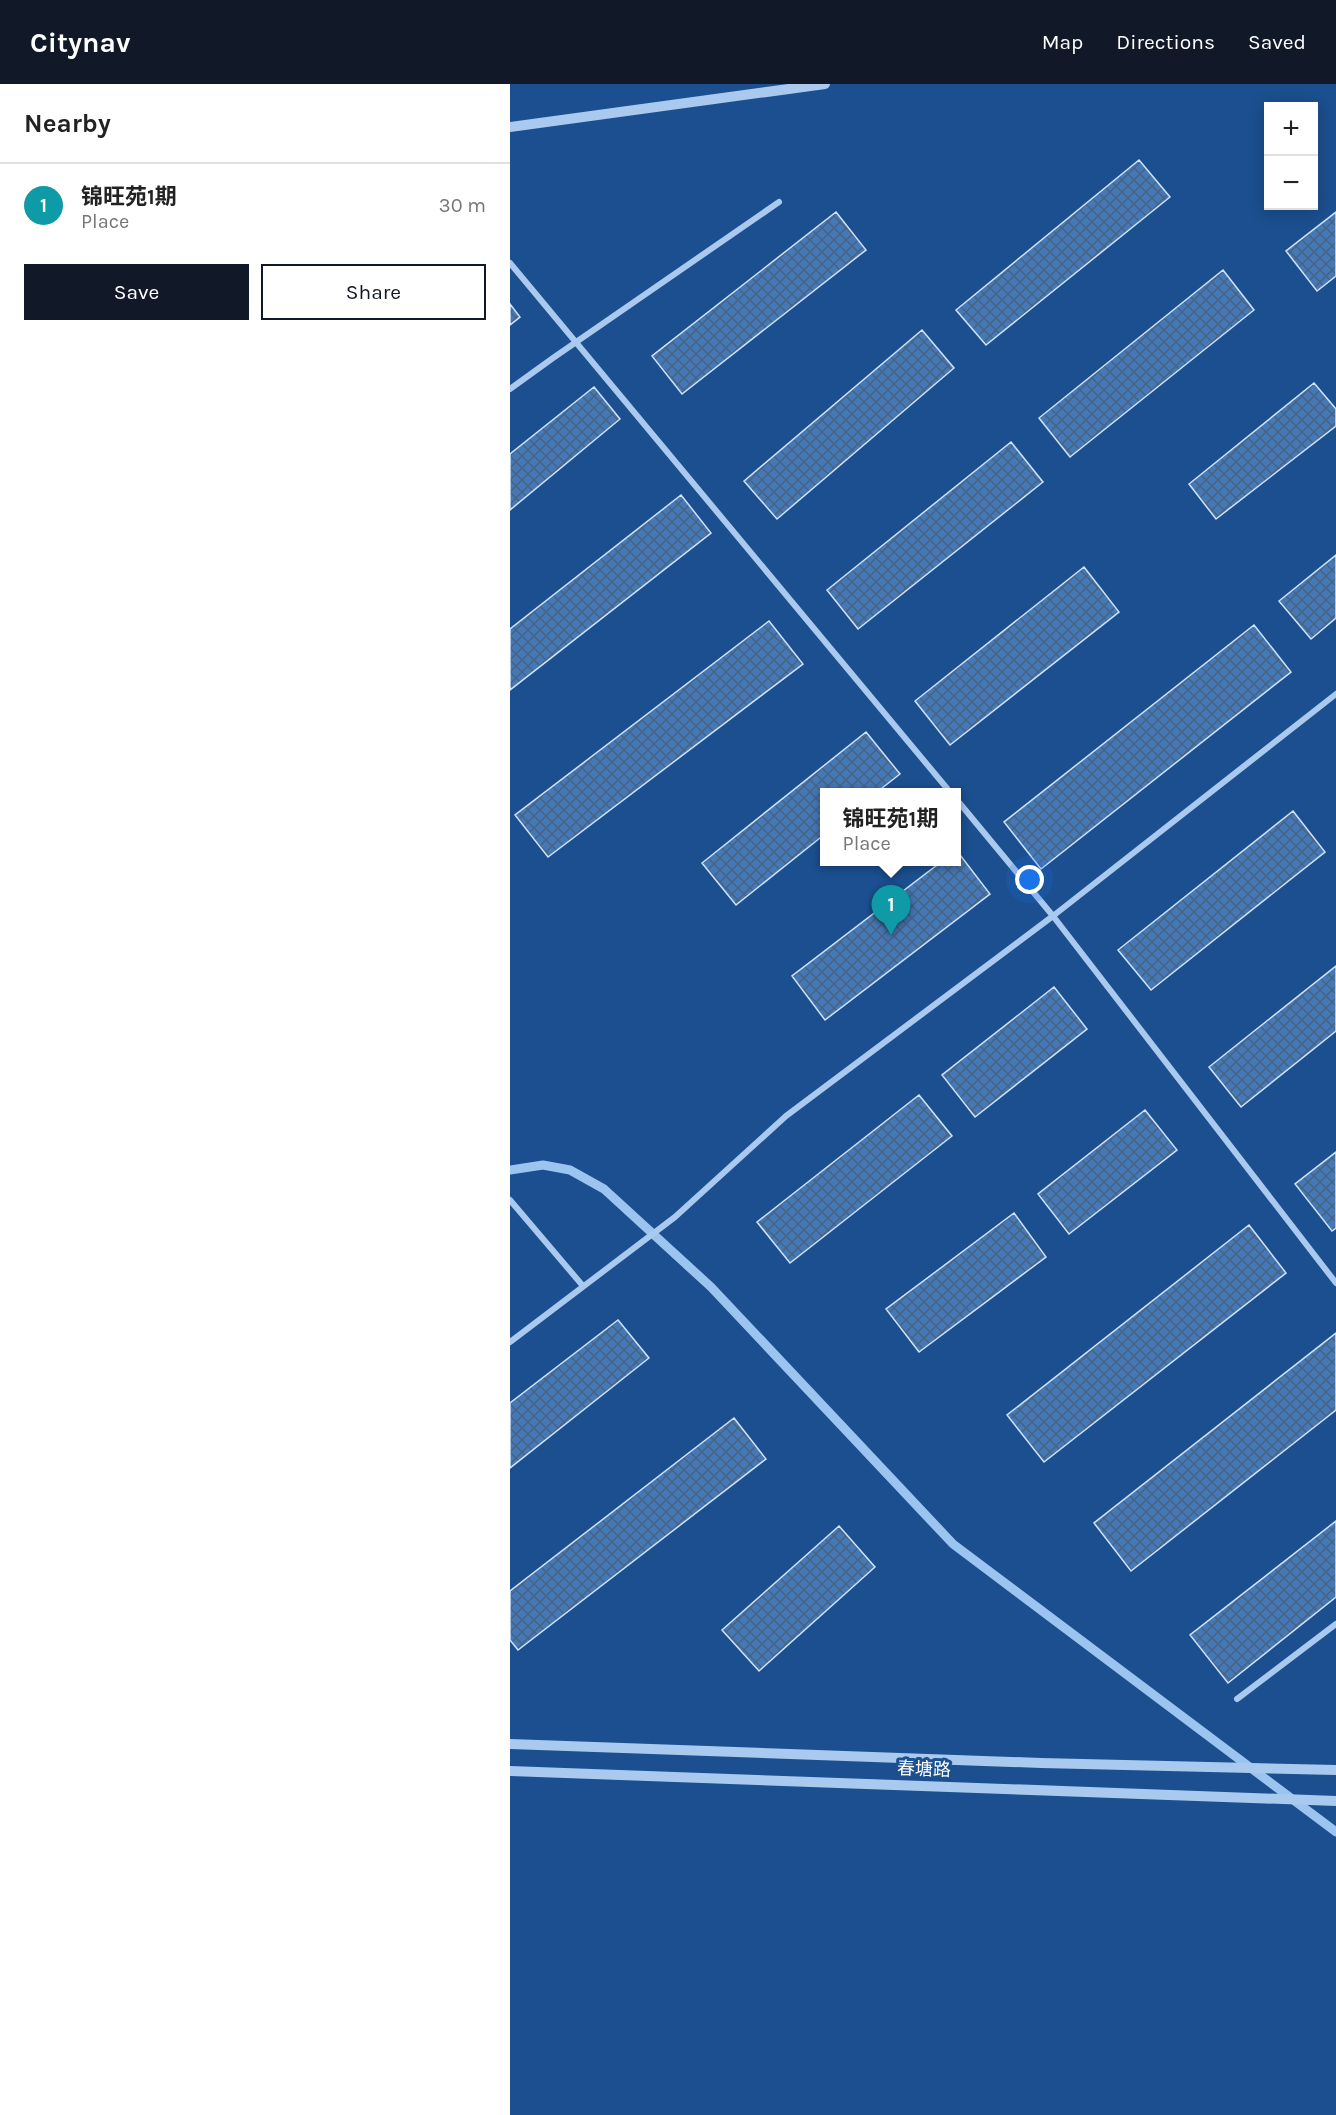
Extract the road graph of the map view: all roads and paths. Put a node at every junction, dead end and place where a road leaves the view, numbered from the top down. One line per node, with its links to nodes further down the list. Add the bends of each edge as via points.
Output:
1 (825, 84): 2 (street)
2 (510, 128)
3 (779, 202): 5 (street)
4 (510, 263): 5 (street)
5 (576, 342): 6 (street); 8 (street)
6 (510, 390)
7 (1336, 694): 10 (street)
8 (947, 788)
9 (961, 805): 10 (street)
10 (1053, 916): 12 (street); 13 (street, via 786,1116 675,1217)
11 (510, 1200): 13 (street)
12 (1336, 1283)
13 (583, 1286): 14 (street)
14 (510, 1342)
15 (1336, 1624): 16 (street)
16 (1237, 1700)
17 (510, 1744): 18 (street, 春塘路)
18 (1336, 1770)
19 (510, 1771): 20 (street, 春塘路)
20 (1332, 1800)

